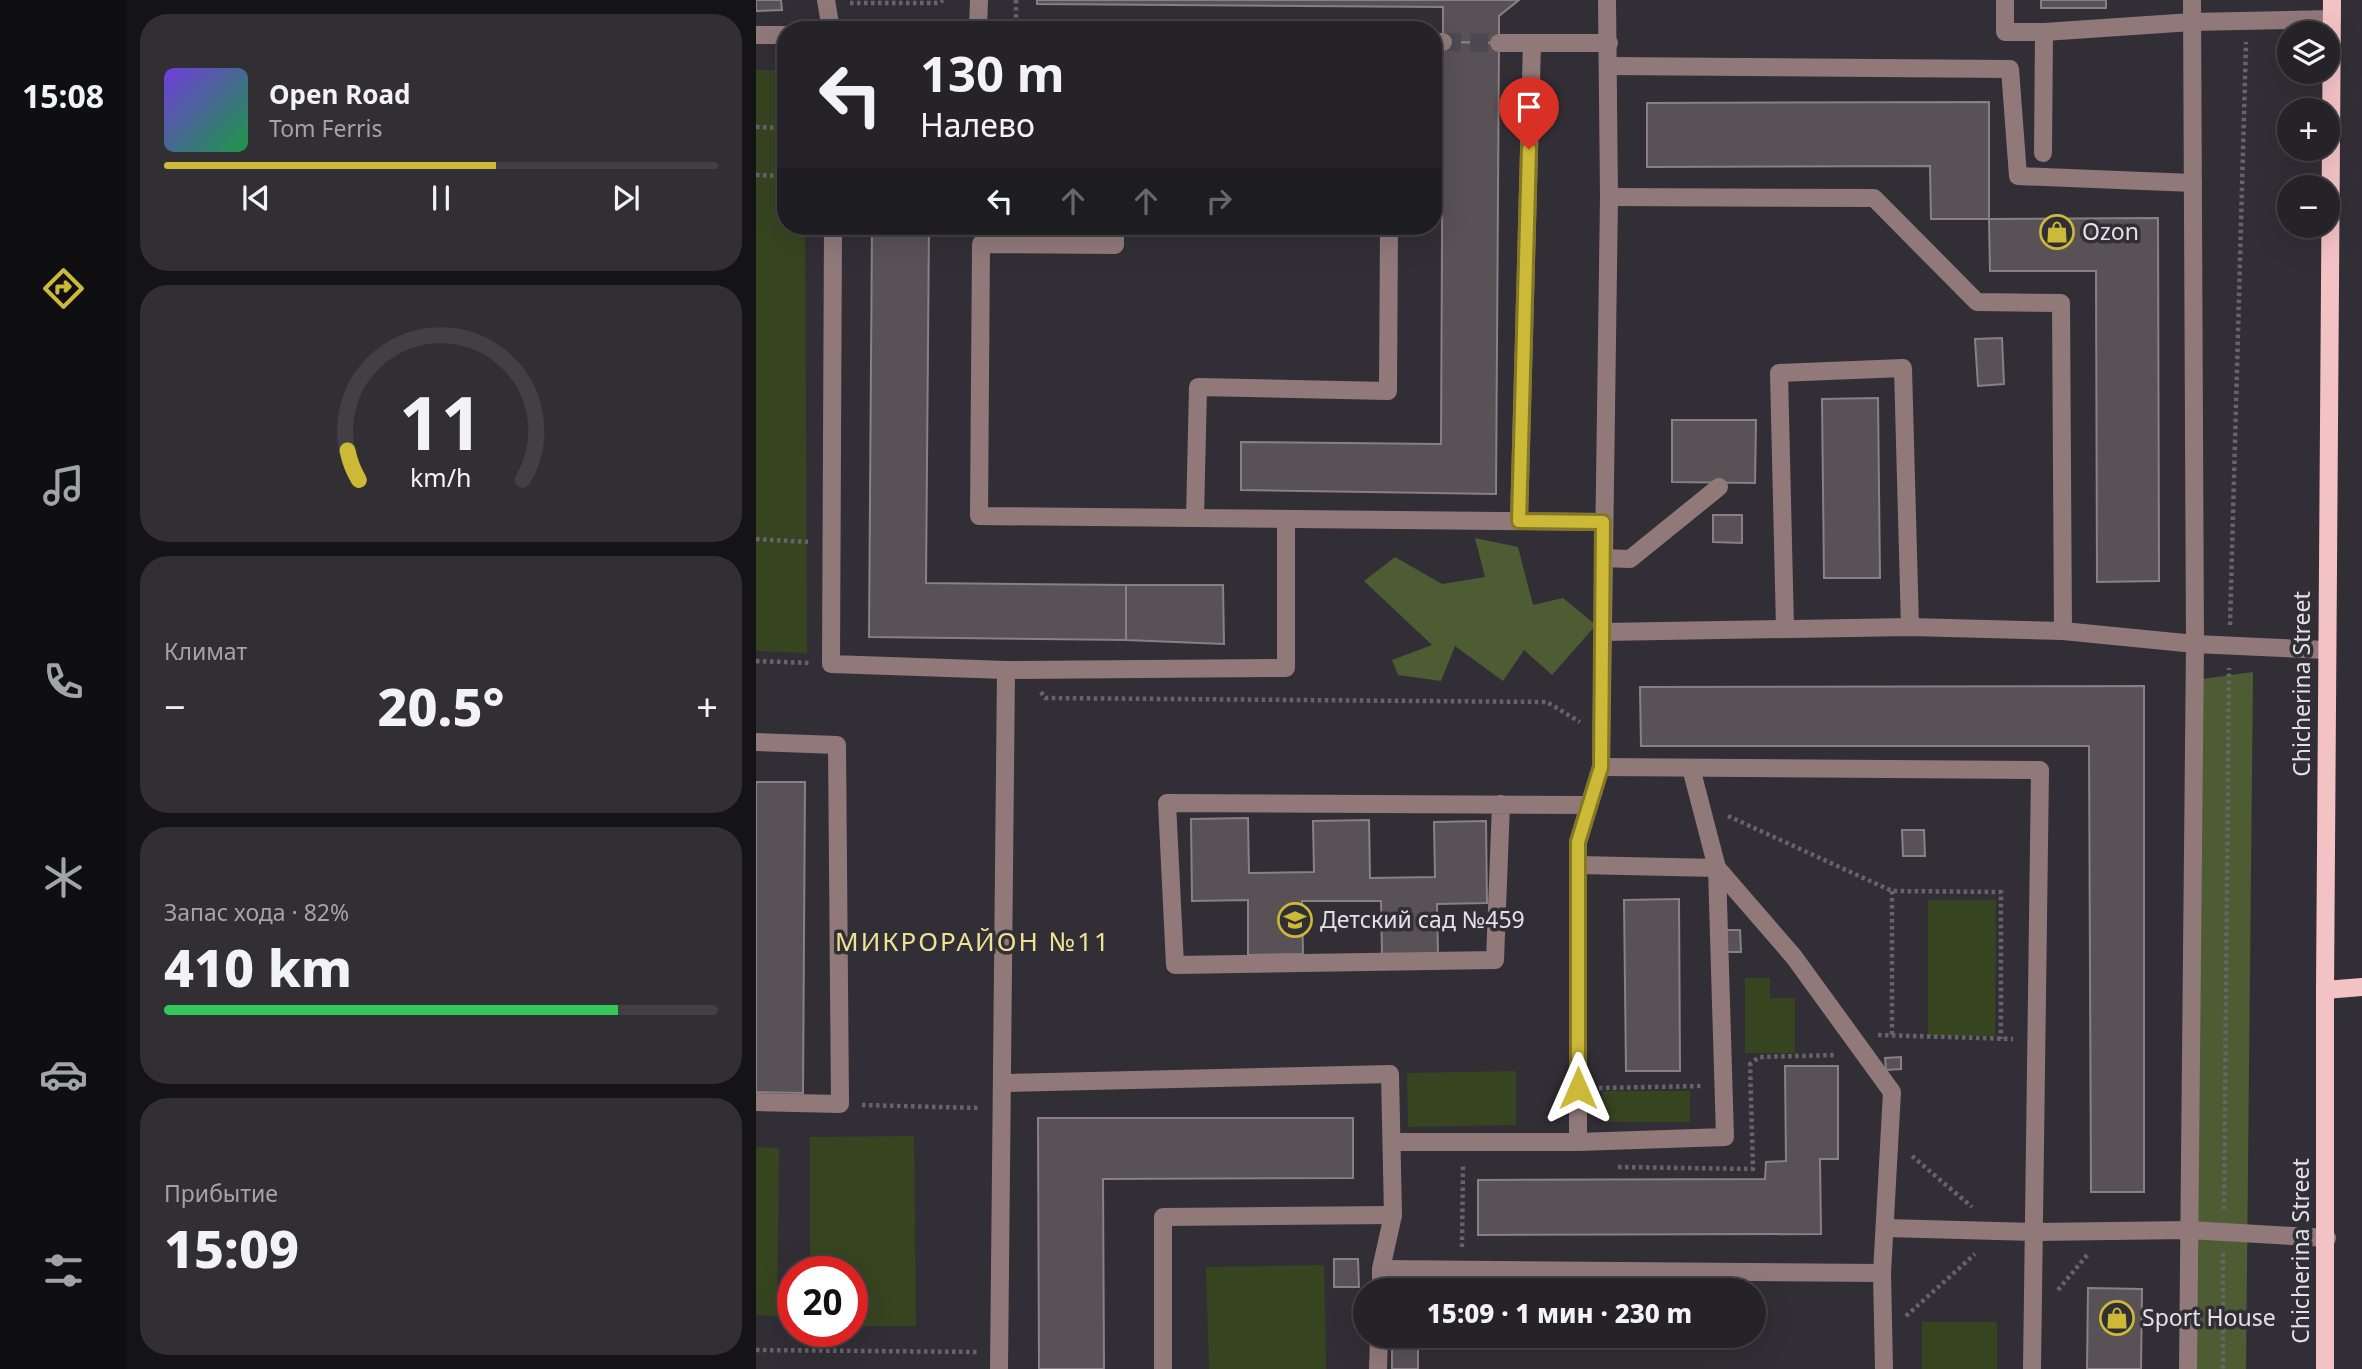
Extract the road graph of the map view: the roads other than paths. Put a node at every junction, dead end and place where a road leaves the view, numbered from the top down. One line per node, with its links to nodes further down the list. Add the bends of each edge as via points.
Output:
1 (826, 0): 8 (lane)
2 (979, 0): 9 (lane)
3 (1607, 0): 16 (lane)
4 (2005, 0): 11 (lane, via 2005,32)
5 (2192, 0): 10 (lane)
6 (2332, 0): 7 (main road, Chicherina Street)
7 (2332, 19): 10 (lane); 35 (main road, Chicherina Street)
8 (830, 21)
9 (978, 21)
10 (2192, 22): 11 (lane); 19 (lane)
11 (2044, 32): 18 (lane)
12 (756, 35): 13 (lane)
13 (777, 35)
14 (1499, 43): 15 (lane)
15 (1532, 43): 16 (lane); 27 (lane)
16 (1609, 43): 17 (lane)
17 (1609, 66): 19 (lane, via 2010,69 2018,176); 20 (lane)
18 (2043, 153)
19 (2193, 183): 34 (lane)
20 (1609, 197): 28 (lane); 32 (lane, via 1874,198 1977,302 2061,303)
21 (833, 235): 36 (lane, via 831,664)
22 (1115, 235): 25 (lane, via 1115,245 981,244 979,516)
23 (1389, 235): 25 (lane, via 1388,391 1198,387)
24 (1719, 487): 29 (lane, via 1630,559)
25 (1195, 518): 26 (lane)
26 (1286, 519): 27 (lane); 36 (lane, via 1286,668)
27 (1519, 521): 28 (lane)
28 (1603, 522): 29 (lane)
29 (1603, 558): 33 (lane)
30 (1910, 627): 31 (lane); 31 (lane, via 1903,368 1779,373); 32 (lane)
31 (1784, 628): 33 (lane)
32 (2063, 631): 34 (lane)
33 (1603, 632): 38 (lane)
34 (2195, 644): 35 (lane); 52 (lane)
35 (2326, 650): 45 (main road, Chicherina Street)
36 (1006, 670): 46 (lane)
37 (756, 742): 47 (lane, via 837,745 840,1104)
38 (1601, 767): 39 (lane); 41 (lane)
39 (1691, 768): 43 (lane); 53 (lane, via 2040,770)
40 (1501, 804): 40 (lane, via 1167,803 1175,965 1495,960); 41 (lane)
41 (1589, 805): 42 (lane, via 1578,842)
42 (1578, 865): 43 (lane); 49 (lane)
43 (1717, 868): 49 (lane, via 1725,1137); 51 (lane, via 1794,957 1892,1092)
44 (2362, 987): 45 (main road)
45 (2325, 990): 54 (main road, Chicherina Street)
46 (1004, 1083): 48 (lane, via 1390,1073); 59 (lane)
47 (756, 1102)
48 (1394, 1142): 49 (lane); 50 (lane)
49 (1578, 1142)
50 (1394, 1215): 55 (lane); 60 (lane, via 1163,1217)
51 (1886, 1228): 53 (lane); 56 (lane)
52 (2189, 1230): 53 (lane); 54 (lane); 64 (lane)
53 (2034, 1232): 63 (lane)
54 (2327, 1238): 65 (main road, Chicherina Street)
55 (1381, 1269): 56 (lane); 57 (lane)
56 (1882, 1273): 62 (lane)
57 (1381, 1278)
58 (1379, 1348): 61 (lane)
59 (999, 1360)
60 (1163, 1369)
61 (1378, 1369)
62 (1884, 1369)
63 (2032, 1369)
64 (2188, 1369)
65 (2325, 1369)

